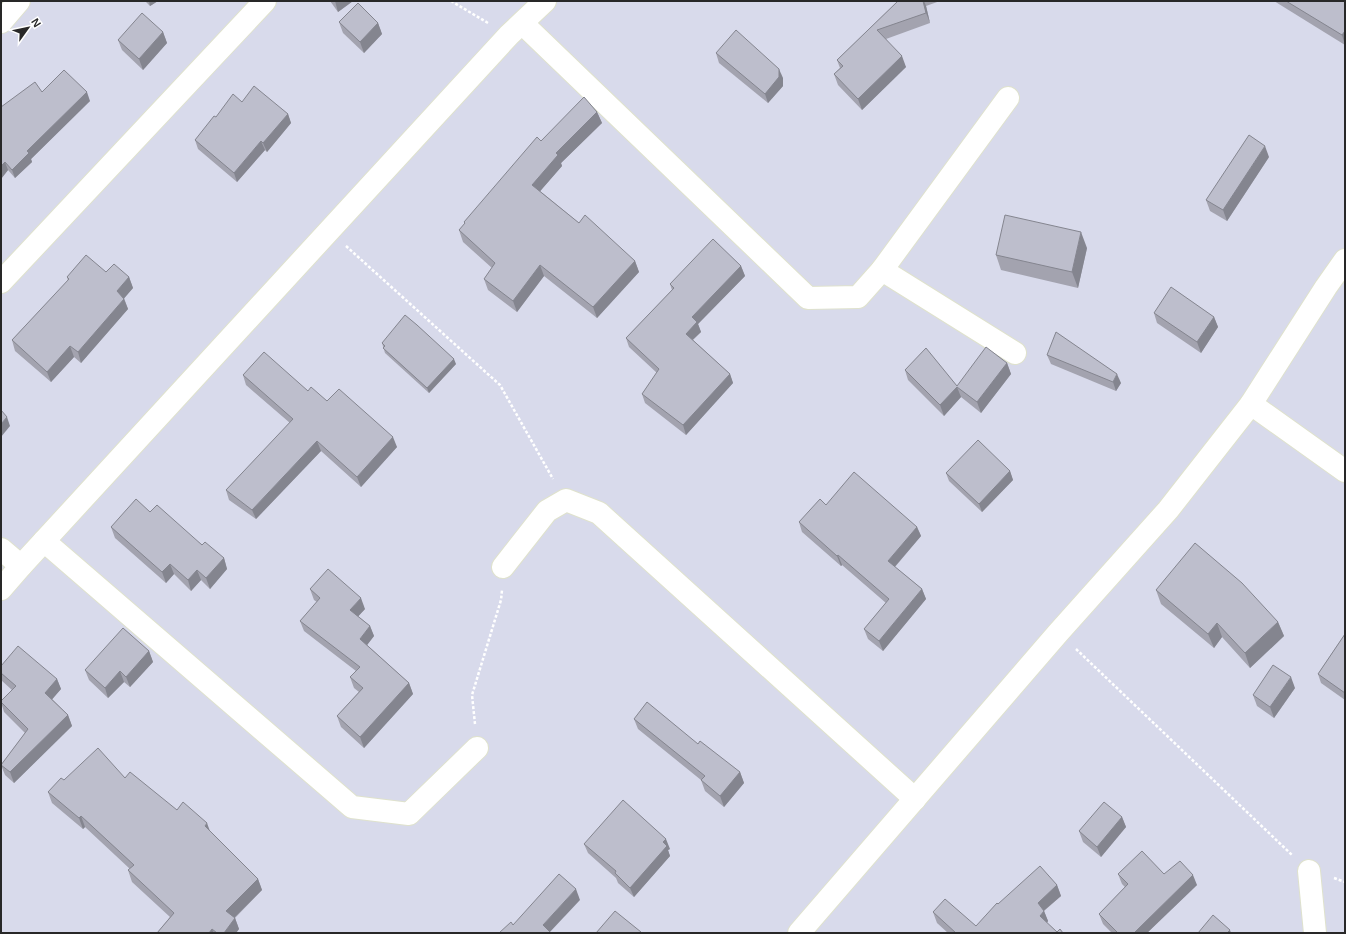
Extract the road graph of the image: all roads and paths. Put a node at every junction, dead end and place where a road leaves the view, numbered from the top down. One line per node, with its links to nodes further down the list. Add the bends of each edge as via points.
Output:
1 (19, 1): 5 (street)
2 (265, 1): 11 (street)
3 (451, 1): 6 (path)
4 (545, 1): 6 (street)
5 (1, 22)
6 (516, 29): 8 (street); 10 (street, via 808,298 858,297)
7 (1008, 98): 10 (street)
8 (329, 231): 15 (path, via 500,385); 16 (street)
9 (1345, 260): 13 (street)
10 (882, 270): 12 (street)
11 (1, 282)
12 (1015, 353)
13 (1251, 404): 14 (street); 21 (street, via 1168,510)
14 (1345, 471)
15 (566, 500): 19 (street, via 547,511); 23 (street, via 599,513)
16 (44, 541): 18 (street); 22 (street, via 352,807 409,814)
17 (1, 549): 18 (street)
18 (21, 566): 20 (street)
19 (503, 567): 22 (path, via 501,600 472,695)
20 (1, 589)
21 (1058, 632): 23 (street); 24 (path)
22 (477, 748)
23 (916, 799): 25 (street)
24 (1309, 871): 26 (street)
25 (799, 933)
26 (1315, 933)

